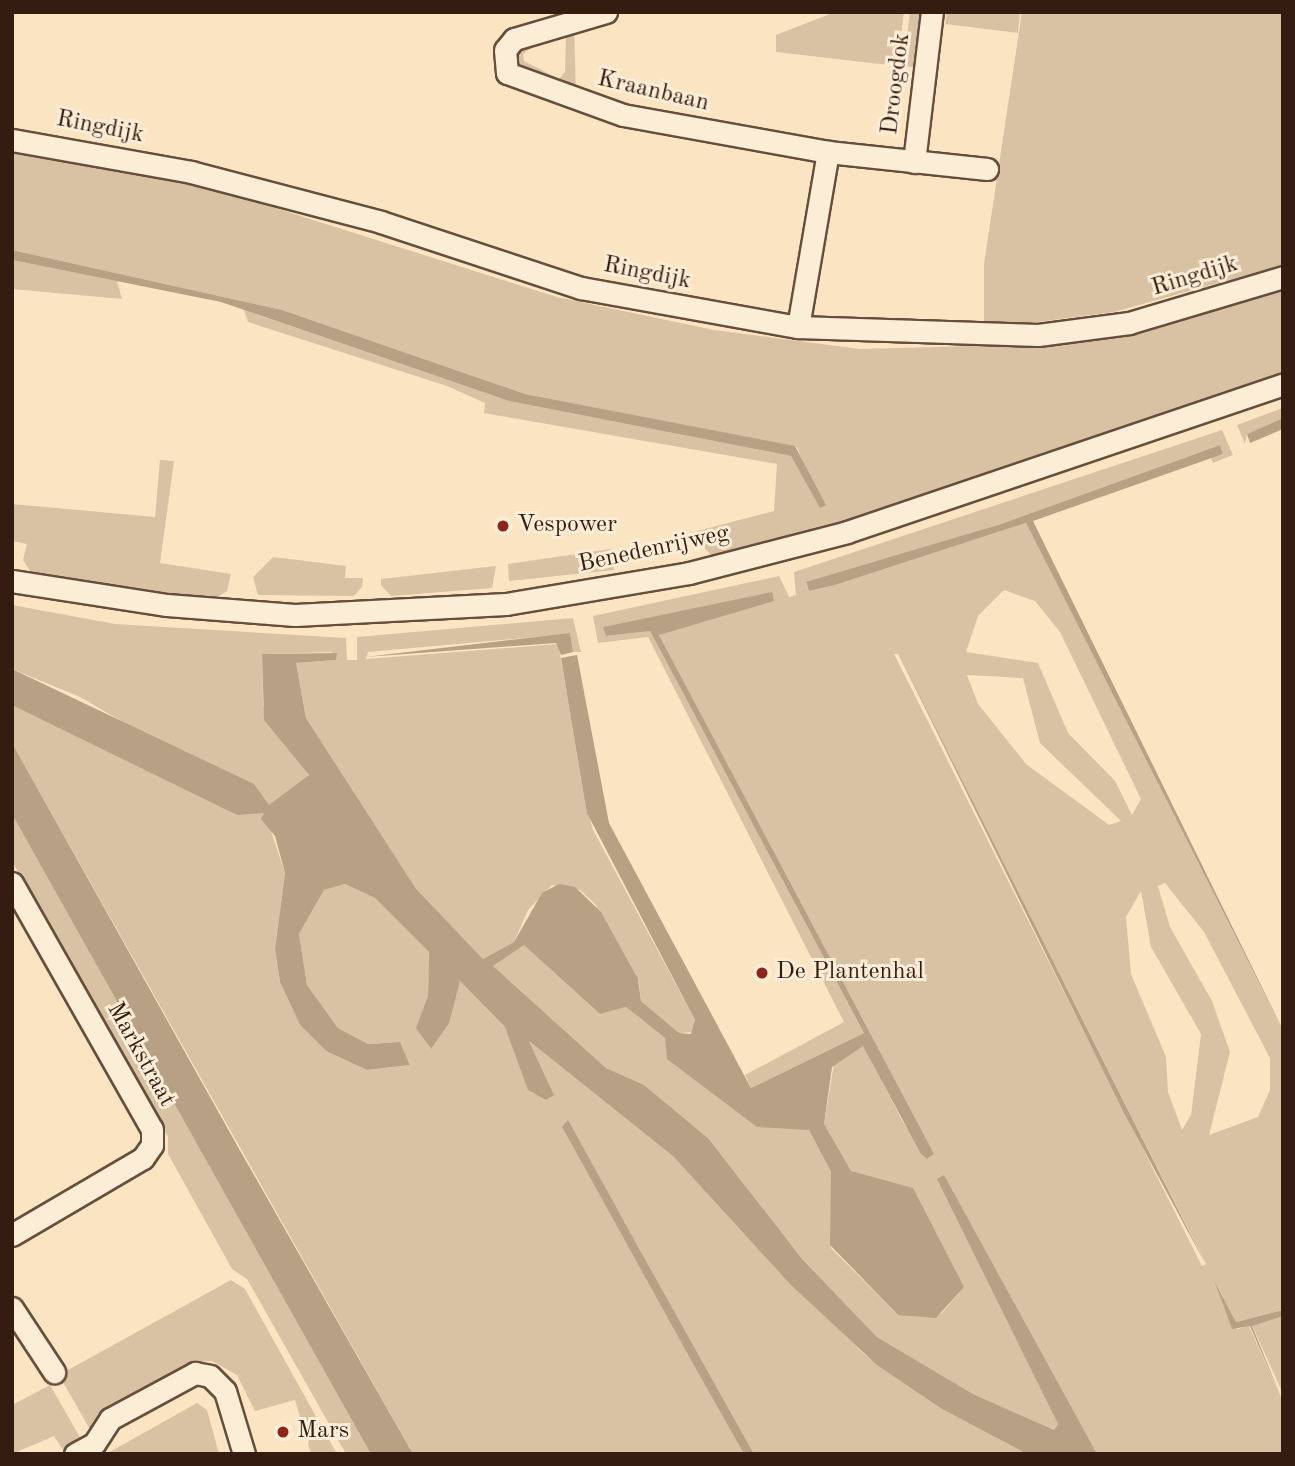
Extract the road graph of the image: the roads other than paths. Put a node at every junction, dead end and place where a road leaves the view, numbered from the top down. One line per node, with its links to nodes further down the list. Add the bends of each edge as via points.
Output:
1 (606, 12): 4 (street, Kraanbaan, via 514,39 505,50 507,72 548,92 623,115)
2 (932, 12): 5 (street, Droogdok)
3 (12, 140): 8 (street, Ringdijk, via 215,178 381,222 581,288)
4 (828, 152): 5 (street, Kraanbaan); 8 (street)
5 (914, 162): 6 (street, Kraanbaan)
6 (987, 169)
7 (1283, 277): 8 (street, Ringdijk, via 1129,323 1038,335)
8 (798, 327)
9 (1283, 384): 10 (street, Benedenrijweg, via 847,532 689,573 530,601 295,615 167,605)
10 (12, 582)
11 (12, 883): 12 (street, Markstraat, via 152,1129 152,1145 143,1158)
12 (12, 1235)
13 (12, 1308): 14 (street)
14 (54, 1372)
15 (75, 1454): 16 (street, via 94,1444 110,1419 195,1373 210,1376 225,1391)
16 (244, 1454)

